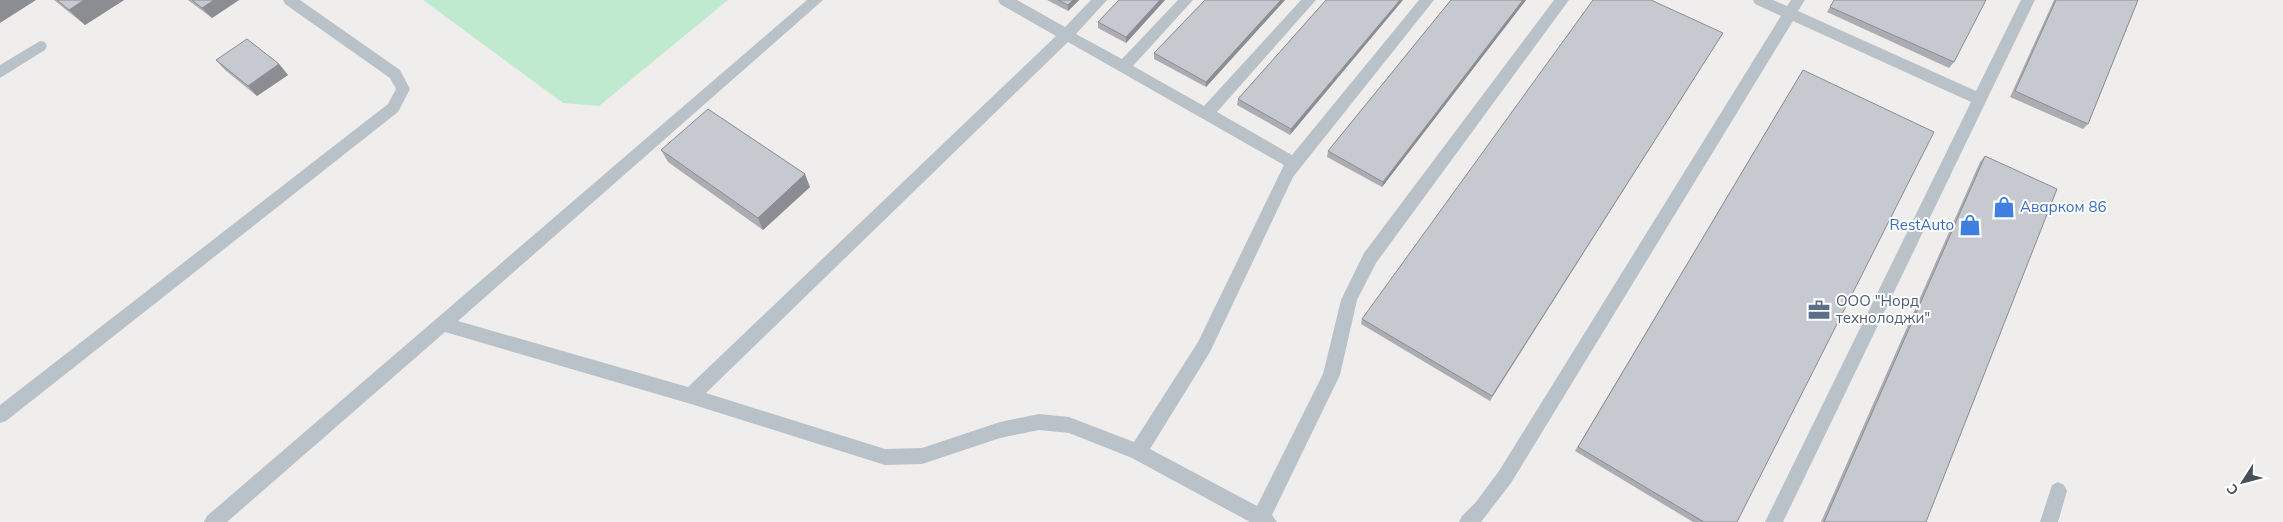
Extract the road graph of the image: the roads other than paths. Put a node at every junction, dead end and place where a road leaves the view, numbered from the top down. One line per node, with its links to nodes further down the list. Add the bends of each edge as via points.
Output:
1 (290, 0): 21 (lane, via 396,74 403,88 393,108)
2 (816, 0): 19 (lane)
3 (1005, 0): 12 (lane)
4 (1100, 0): 12 (lane)
5 (1186, 0): 14 (lane)
6 (1309, 0): 17 (lane)
7 (1427, 0): 18 (lane)
8 (1562, 0): 24 (lane, via 1370,258 1349,300 1331,374)
9 (1760, 0): 11 (lane)
10 (2028, 0): 16 (lane)
11 (1794, 7): 16 (lane); 26 (lane, via 1505,477)
12 (1066, 35): 14 (lane); 20 (lane)
13 (40, 46): 15 (lane)
14 (1123, 67): 17 (lane)
15 (0, 72)
16 (1980, 99): 27 (lane)
17 (1206, 114): 18 (lane)
18 (1295, 164): 22 (lane, via 1287,173 1204,347)
19 (441, 323): 20 (lane); 25 (lane)
20 (691, 396): 22 (lane, via 885,457 922,456 1000,430 1039,422 1069,425)
21 (0, 415)
22 (1138, 452): 24 (lane)
23 (2058, 491): 28 (lane)
24 (1264, 520)
25 (213, 522)
26 (1468, 522)
27 (1774, 522)
28 (2049, 522)

